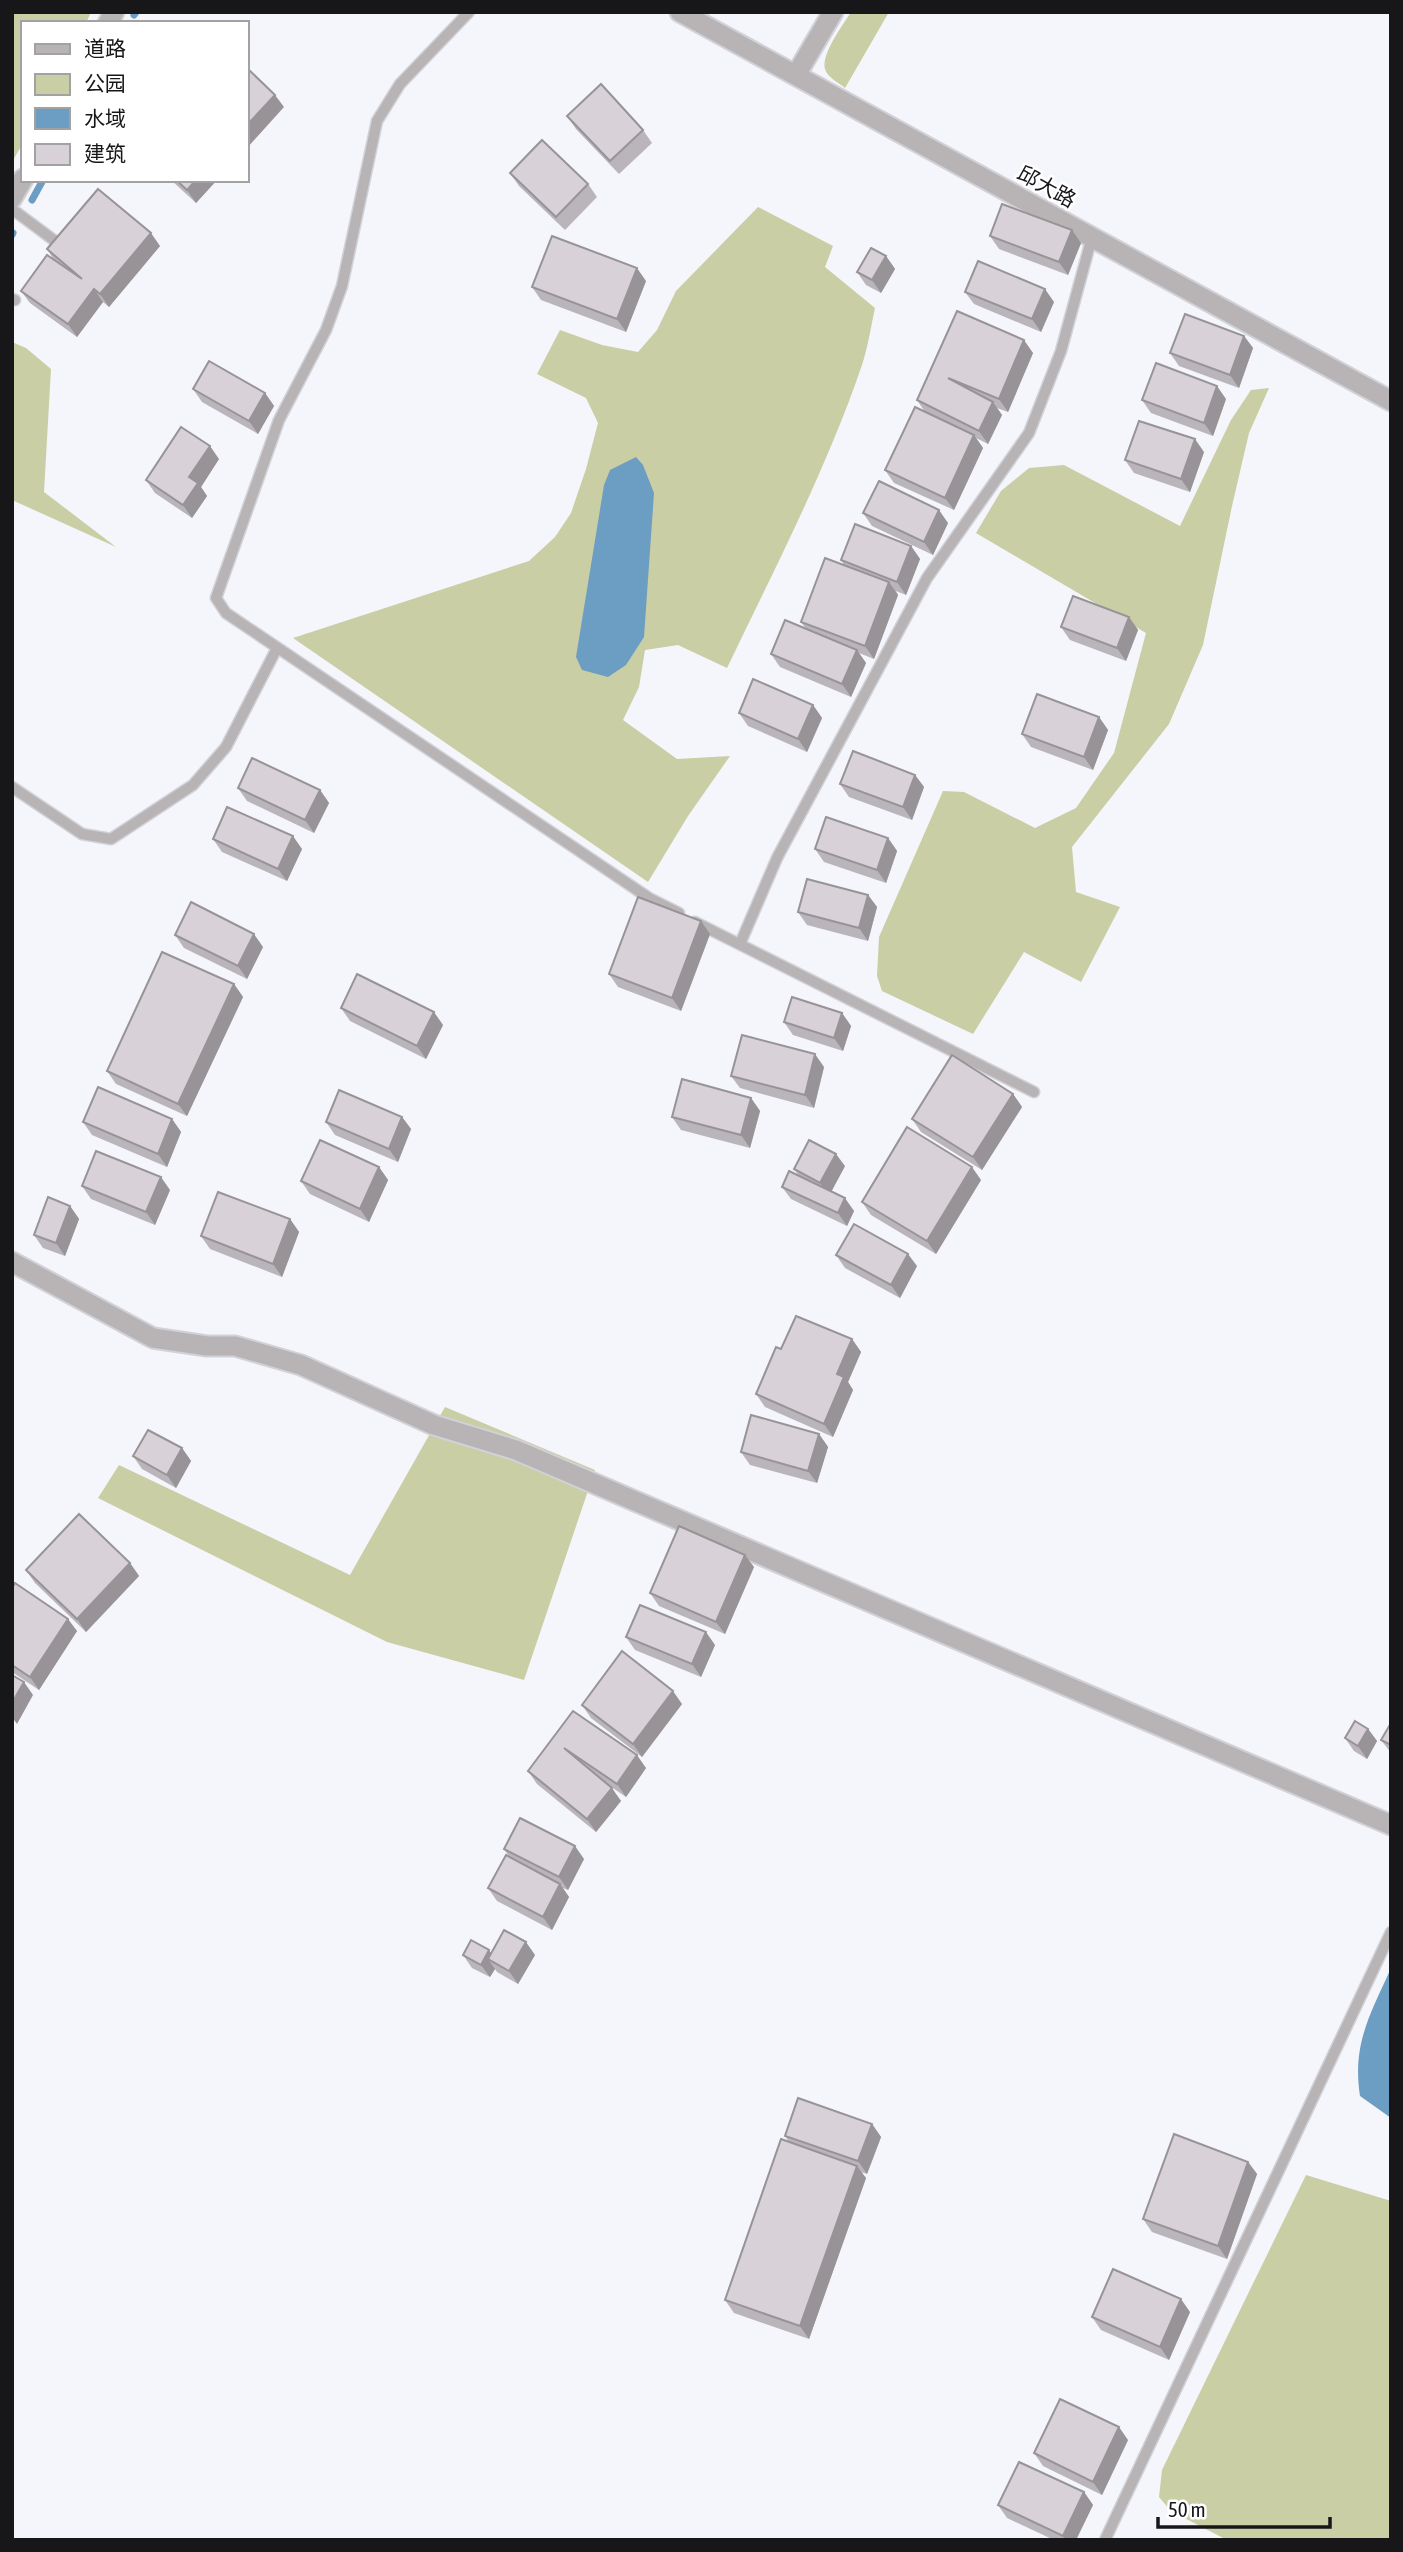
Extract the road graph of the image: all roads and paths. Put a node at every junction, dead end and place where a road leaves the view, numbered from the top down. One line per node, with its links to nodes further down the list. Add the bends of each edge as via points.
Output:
1 (469, 12): 11 (lane, via 400,84 377,121 342,286 326,330 279,421 216,598 226,613)
2 (680, 12): 4 (street, 邱大路)
3 (833, 12): 4 (street)
4 (796, 75): 8 (street, 邱大路)
5 (21, 182): 6 (street)
6 (12, 198)
7 (12, 209): 9 (lane)
8 (1092, 237): 10 (street, 邱大路); 13 (lane, via 1062,351 1029,433 927,578 777,858)
9 (55, 241)
10 (1391, 401)
11 (277, 648): 12 (lane, via 226,747 193,785 111,839 82,834); 13 (lane, via 649,898)
12 (12, 787)
13 (740, 944): 14 (lane)
14 (1034, 1092)
15 (12, 1262): 16 (street, via 153,1338 235,1346 301,1365 434,1426 516,1450)
16 (1391, 1825)
17 (1391, 1932): 18 (lane)
18 (1105, 2540)

